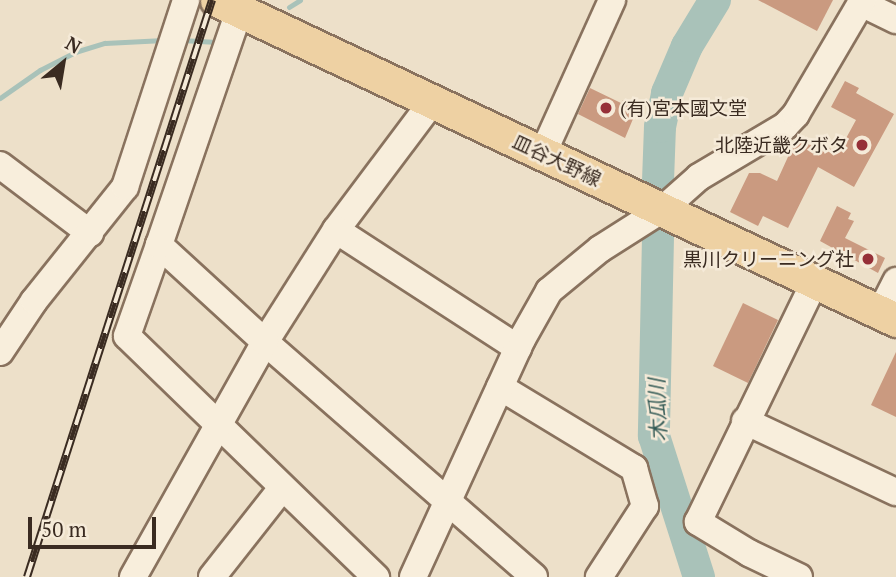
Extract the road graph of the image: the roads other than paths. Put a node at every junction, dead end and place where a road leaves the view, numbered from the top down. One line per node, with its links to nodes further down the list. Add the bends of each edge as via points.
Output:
1 (186, 0): 11 (street, via 125,187)
2 (612, 0): 7 (street)
3 (862, 2): 5 (street); 9 (street, via 785,126 699,177)
4 (233, 4): 6 (main road, 皿谷大野線); 12 (street)
5 (896, 20)
6 (432, 102): 7 (main road, 皿谷大野線); 10 (street)
7 (543, 153): 9 (main road, 皿谷大野線)
8 (0, 165): 11 (street)
9 (663, 209): 13 (main road, 皿谷大野線); 17 (street, via 600,249 549,291)
10 (336, 230): 16 (street); 17 (street)
11 (90, 233): 18 (street, via 34,300)
12 (159, 245): 16 (street); 21 (street, via 127,336)
13 (815, 281): 15 (main road, 皿谷大野線); 20 (street)
14 (896, 281): 15 (street)
15 (888, 317)
16 (265, 342): 21 (street); 24 (street)
17 (518, 348): 19 (street)
18 (0, 352)
19 (500, 387): 24 (street); 30 (street, via 634,468 645,506)
20 (746, 421): 23 (street); 31 (street, via 698,522)
21 (219, 428): 22 (street); 25 (street)
22 (282, 488): 26 (street); 27 (street)
23 (896, 492)
24 (448, 500): 28 (street); 29 (street)
25 (133, 577)
26 (212, 577)
27 (376, 577)
28 (413, 577)
29 (534, 577)
30 (599, 577)
31 (799, 577)

